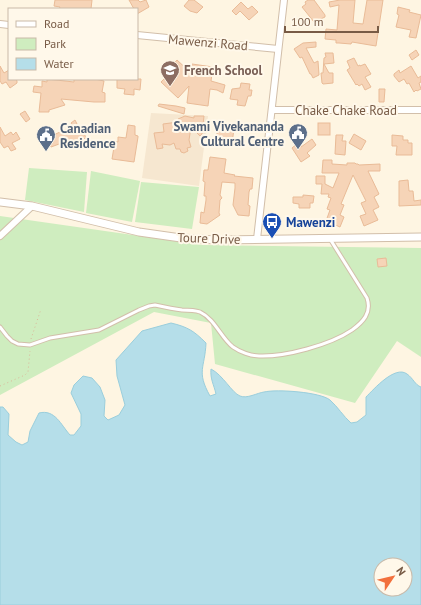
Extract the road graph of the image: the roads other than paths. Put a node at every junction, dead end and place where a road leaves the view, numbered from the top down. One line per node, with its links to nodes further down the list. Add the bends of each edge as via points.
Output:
1 (284, 0): 3 (street)
2 (138, 35): 3 (street, Mawenzi Road)
3 (278, 49): 4 (street)
4 (272, 110): 5 (street, Chake Chake Road); 11 (street)
5 (421, 110)
6 (0, 202): 7 (street, Toure Drive)
7 (32, 206): 8 (street); 11 (street, Toure Drive, via 139,232 181,238)
8 (0, 236)
9 (421, 237): 10 (street, Toure Drive)
10 (329, 238): 11 (street, Toure Drive); 12 (lane, via 367,298 368,311 365,319 349,332 315,348 258,356 248,354 232,346 201,312 155,305 99,330 50,338 30,345 12,341)
11 (257, 239)
12 (0, 327)

